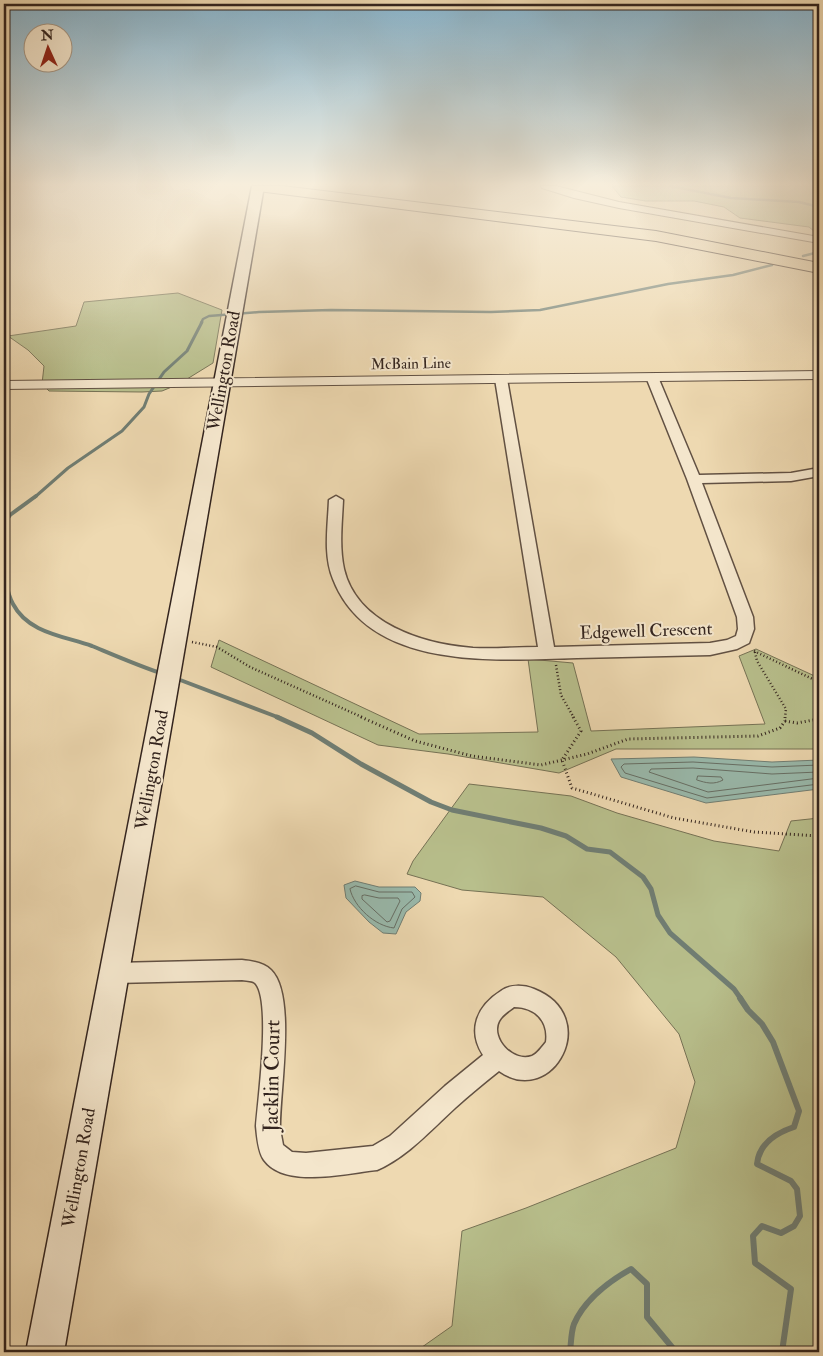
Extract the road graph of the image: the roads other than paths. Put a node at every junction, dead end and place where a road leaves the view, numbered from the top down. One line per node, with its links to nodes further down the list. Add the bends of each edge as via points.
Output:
1 (246, 249): 7 (main road, Wellington Road)
2 (727, 249): 3 (highway)
3 (819, 268)
4 (819, 375): 5 (street, McBain Line)
5 (652, 377): 6 (street, McBain Line); 10 (street, Edgewell Crescent)
6 (500, 379): 7 (street, McBain Line); 12 (street)
7 (222, 382): 8 (street, McBain Line); 13 (main road, Wellington Road)
8 (4, 385)
9 (819, 472): 10 (street, via 791,477)
10 (694, 479): 12 (street, Edgewell Crescent, via 745,617 746,629 742,639 710,649)
11 (336, 500): 12 (street, Edgewell Crescent, via 335,554 339,578 350,599 369,620 408,641 461,652)
12 (550, 653)
13 (115, 973): 14 (street, Jacklin Court, via 242,970 257,971 265,978 272,994 273,1029 268,1128 273,1152 288,1164 377,1158 398,1144); 15 (main road, Wellington Road)
14 (498, 1058)
15 (45, 1352)

